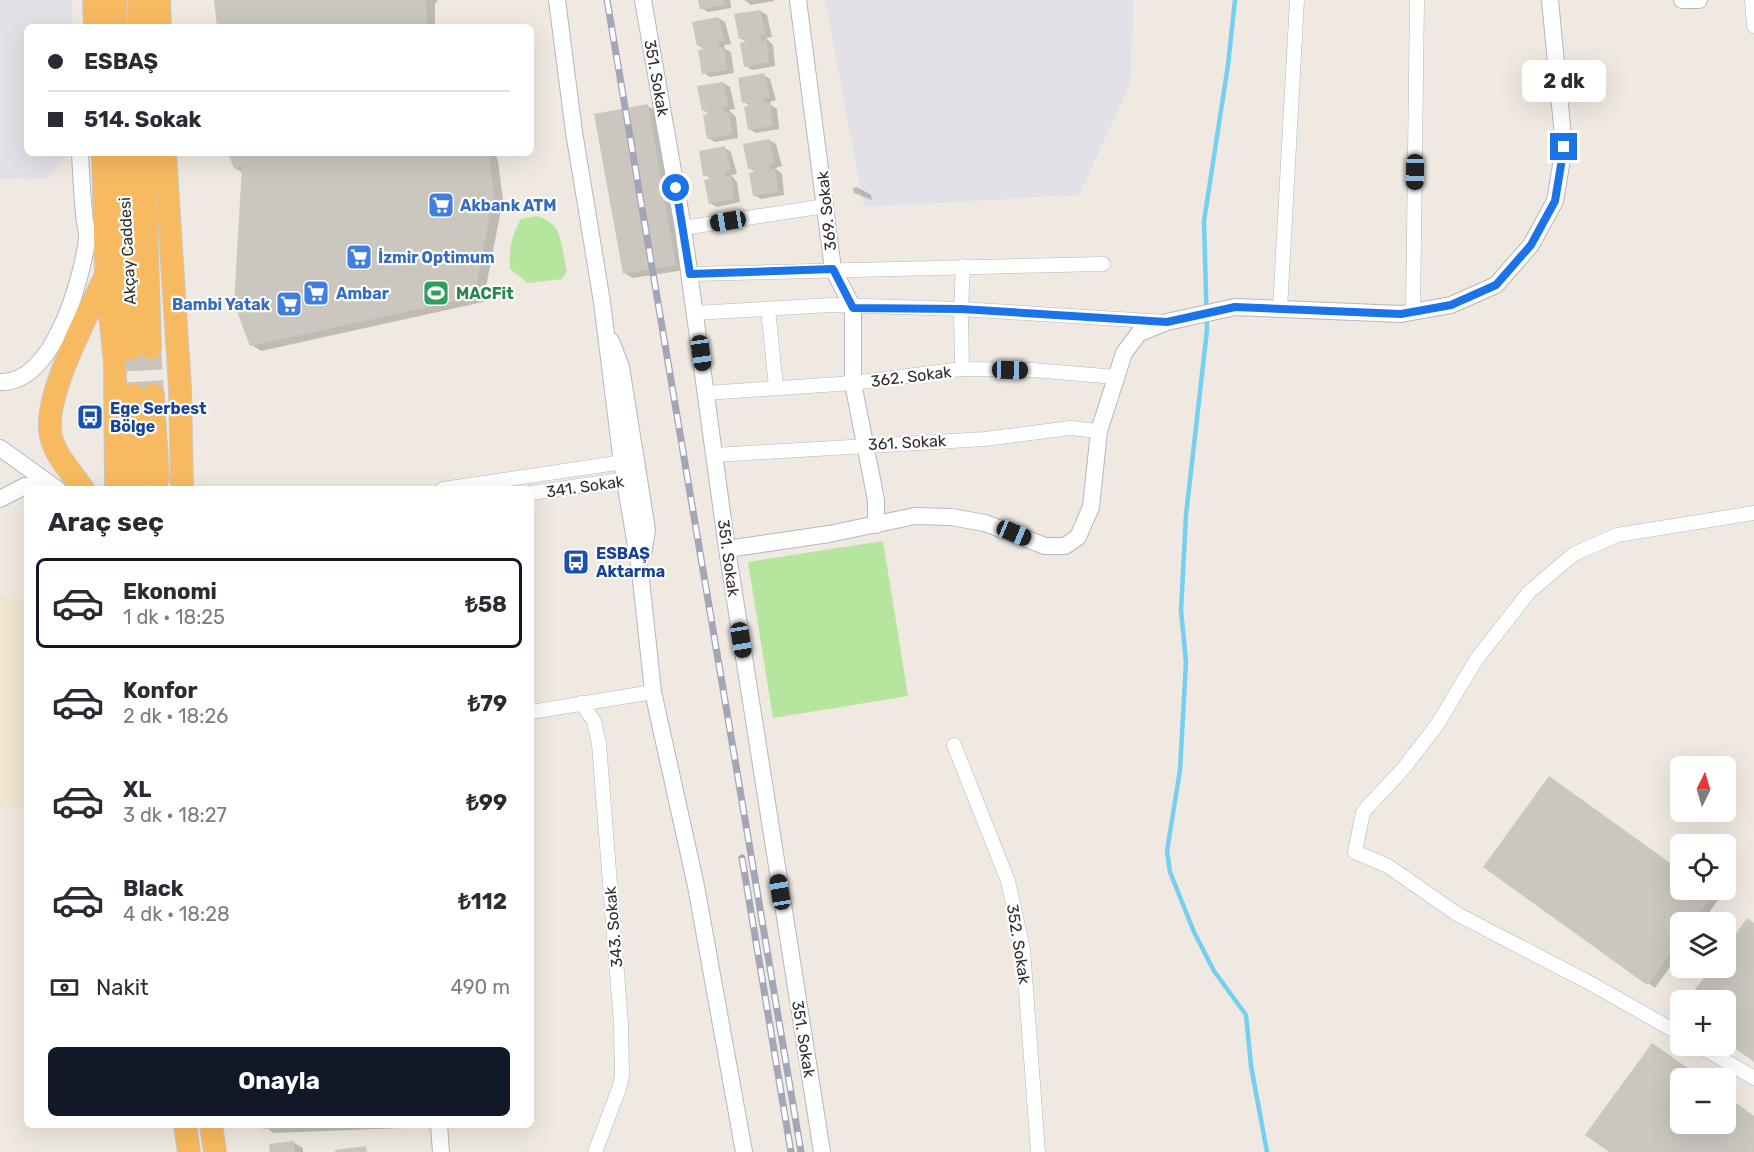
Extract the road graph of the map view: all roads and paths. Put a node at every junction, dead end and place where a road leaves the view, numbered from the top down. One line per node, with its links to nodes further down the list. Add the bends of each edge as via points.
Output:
1 (115, 0): 13 (highway)
2 (139, 0): 14 (highway)
3 (159, 0): 15 (highway)
4 (557, 0): 47 (street, via 604,322)
5 (643, 0): 23 (street, 351. Sokak)
6 (798, 0): 22 (street, 369. Sokak)
7 (1297, 0): 32 (street)
8 (1418, 0): 33 (street)
9 (1550, 0): 33 (street, via 1564,147 1555,201 1531,245 1496,285 1451,305)
10 (1682, 0): 11 (street)
11 (1699, 0)
12 (1752, 0): 16 (street)
13 (116, 24)
14 (140, 24)
15 (160, 24)
16 (1754, 26)
17 (80, 156): 38 (street, via 87,238 71,301 52,346 28,373 13,382)
18 (103, 156): 27 (highway)
19 (122, 156): 20 (highway, Akçay Caddesi, via 141,349)
20 (144, 156)
21 (165, 156): 54 (highway, via 180,388)
22 (825, 206): 23 (street); 26 (street, 369. Sokak)
23 (684, 228): 28 (street, 351. Sokak)
24 (1102, 264): 25 (street)
25 (963, 266): 26 (street); 31 (street)
26 (833, 269): 28 (street); 29 (street, 369. Sokak)
27 (106, 274): 52 (highway, via 56,388 50,429 57,453); 53 (highway, via 114,363)
28 (690, 274): 34 (street, 351. Sokak)
29 (853, 308): 30 (street, via 832,305); 31 (street); 39 (street, 369. Sokak)
30 (768, 309): 34 (street); 40 (street)
31 (961, 309): 35 (street); 36 (street)
32 (1280, 309): 33 (street); 35 (street, via 1235,307)
33 (1413, 312)
34 (695, 313): 41 (street, 351. Sokak)
35 (1167, 322): 37 (street, via 1139,333 1124,353)
36 (962, 369): 37 (street, 362. Sokak); 39 (street, 362. Sokak)
37 (1116, 377): 43 (street)
38 (0, 382)
39 (853, 383): 40 (street, 362. Sokak); 44 (street, 369. Sokak)
40 (776, 387): 41 (street, 362. Sokak)
41 (706, 393): 46 (street, 351. Sokak)
42 (143, 395): 48 (highway)
43 (1099, 431): 44 (street, 361. Sokak, via 1070,428 985,439); 59 (street, via 1090,507 1077,537 1065,546 1045,546 985,523 951,517 915,516)
44 (864, 444): 46 (street, 361. Sokak); 59 (street, 369. Sokak, via 876,500)
45 (0, 448): 51 (street)
46 (714, 455): 60 (street, 351. Sokak)
47 (629, 461): 49 (street); 55 (street, 341. Sokak)
48 (148, 479)
49 (632, 479): 56 (street, 341. Sokak); 61 (street)
50 (24, 486): 57 (street)
51 (53, 486)
52 (81, 486)
53 (116, 486)
54 (182, 486)
55 (463, 486)
56 (534, 493)
57 (0, 499)
58 (1754, 513): 65 (street, via 1617,535 1574,554 1529,592 1476,660 1437,725 1363,812 1355,852 1388,866 1457,914)
59 (876, 525): 60 (street)
60 (727, 549): 76 (street, 351. Sokak)
61 (653, 692): 62 (street); 75 (street, via 696,886)
62 (581, 704): 63 (street); 74 (street, 343. Sokak, via 594,721 599,744 621,1024 619,1089)
63 (534, 712)
64 (954, 745): 77 (street, 352. Sokak, via 1008,881 1023,949)
65 (1670, 1028)
66 (1717, 1056): 67 (street)
67 (1754, 1078)
68 (185, 1128): 71 (highway)
69 (211, 1128): 72 (highway)
70 (439, 1128): 73 (street)
71 (189, 1152)
72 (215, 1152)
73 (441, 1152)
74 (595, 1152)
75 (744, 1152)
76 (822, 1152)
77 (1038, 1152)

